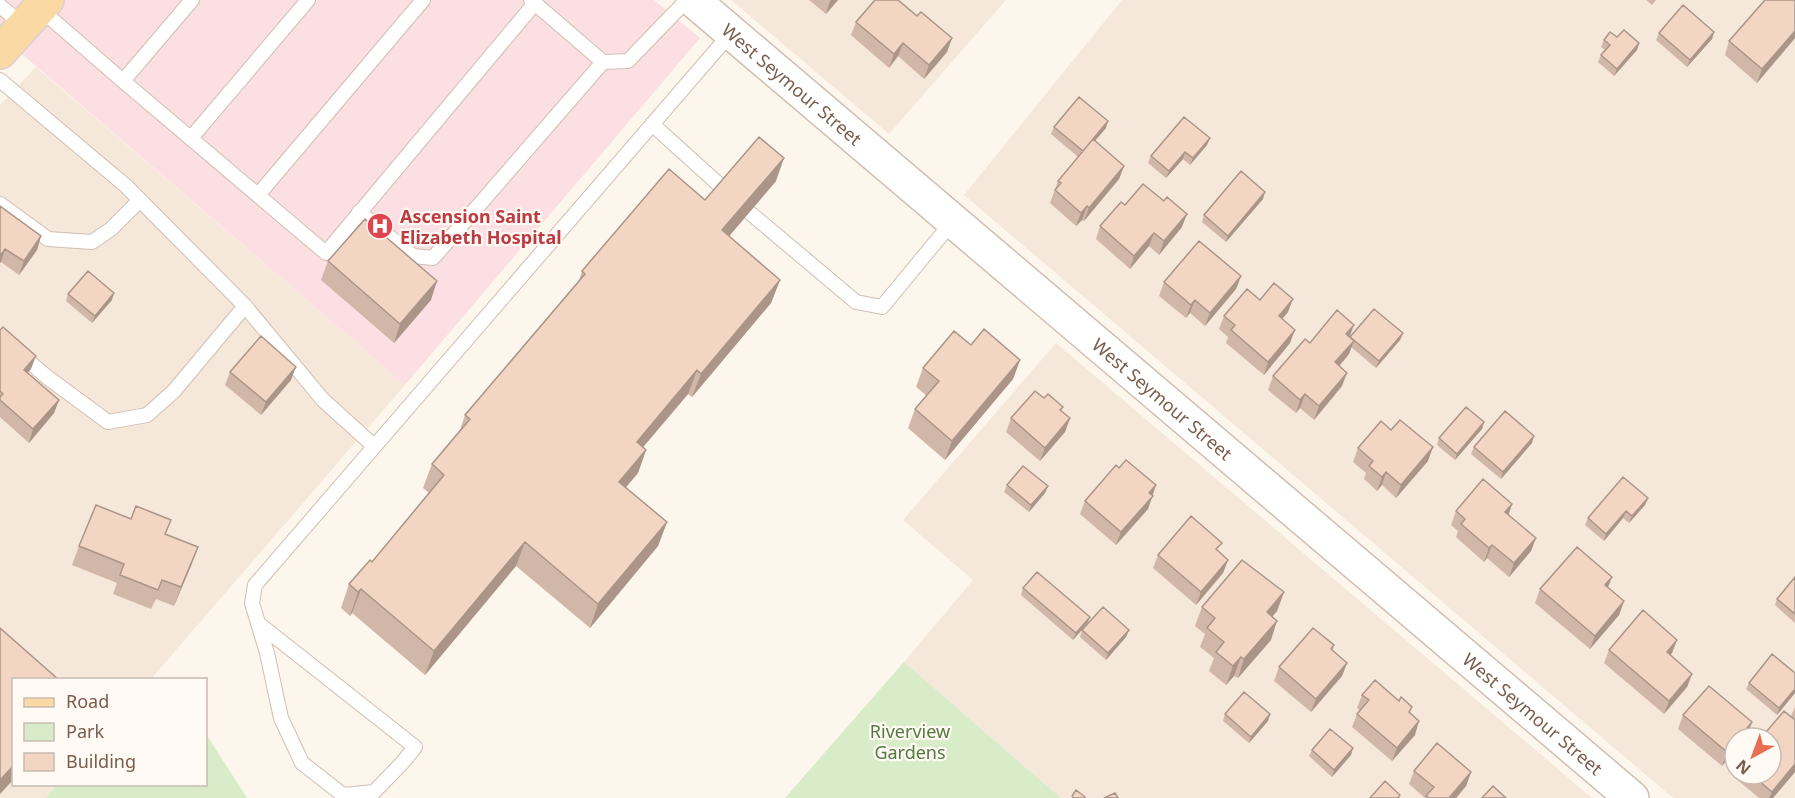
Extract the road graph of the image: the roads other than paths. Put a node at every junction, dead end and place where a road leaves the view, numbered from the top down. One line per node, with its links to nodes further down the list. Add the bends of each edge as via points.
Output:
1 (192, 0): 12 (lane)
2 (308, 0): 14 (lane)
3 (423, 0): 16 (lane)
4 (687, 0): 10 (lane, via 628,61)
5 (693, 0): 8 (street, West Seymour Street)
6 (533, 2): 10 (lane); 20 (lane)
7 (28, 10): 9 (main road); 12 (lane)
8 (731, 33): 13 (lane); 21 (street, West Seymour Street)
9 (0, 52)
10 (603, 62): 20 (lane, via 433,258 413,256)
11 (0, 80): 17 (lane)
12 (123, 81): 14 (lane)
13 (652, 124): 15 (lane); 24 (lane)
14 (190, 138): 16 (lane)
15 (725, 190)
16 (258, 195): 20 (lane, via 326,253)
17 (140, 200): 18 (lane, via 92,242 48,239); 22 (lane)
18 (0, 204)
19 (749, 212): 21 (lane, via 856,302 882,307)
20 (359, 213)
21 (953, 221): 26 (street, West Seymour Street)
22 (245, 306): 23 (lane, via 174,391 147,415 108,422); 24 (lane, via 323,400)
23 (0, 337)
24 (374, 446): 25 (lane, via 255,585 252,603)
25 (258, 624): 25 (lane, via 281,718 302,763 343,795 374,792 415,747)
26 (1632, 798)

